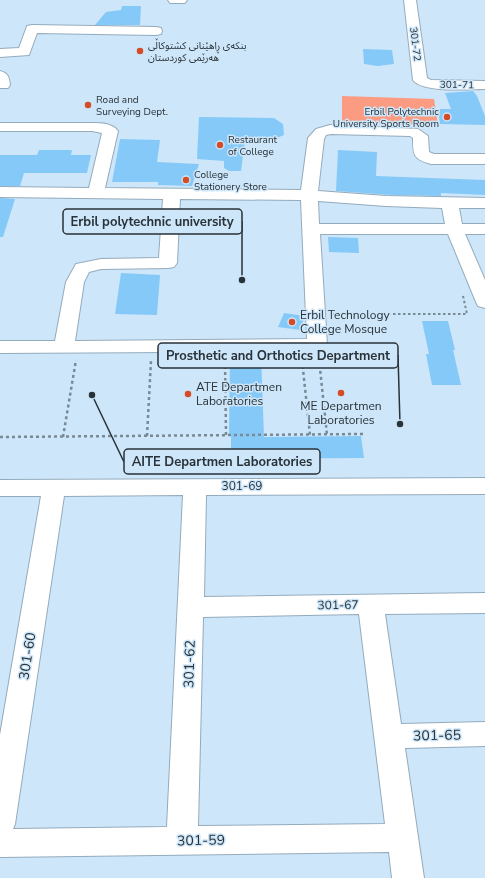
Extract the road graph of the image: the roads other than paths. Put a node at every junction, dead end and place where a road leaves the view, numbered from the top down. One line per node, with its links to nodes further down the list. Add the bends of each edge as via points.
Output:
1 (175, 0): 2 (street)
2 (181, 0)
3 (410, 0): 6 (street, 301-72, via 420,80)
4 (156, 31): 5 (street, via 33,24 24,52)
5 (0, 53)
6 (428, 84): 7 (street, 301-71)
7 (485, 85)
8 (0, 127): 11 (street, via 92,127 110,131)
9 (485, 159): 13 (street, via 424,157 421,154 420,136 413,132 325,130 316,138)
10 (0, 192): 11 (street)
11 (96, 193): 12 (street)
12 (172, 194): 13 (street); 21 (street, via 168,263 101,264 82,268 75,282)
13 (309, 195): 14 (street); 16 (street)
14 (450, 203): 15 (street); 17 (street)
15 (485, 203)
16 (312, 229): 17 (street); 21 (street, via 317,345 300,348)
17 (454, 229): 18 (street); 19 (street)
18 (485, 229)
19 (485, 302)
20 (0, 347): 21 (street)
21 (70, 349)
22 (485, 486): 24 (street, 301-69)
23 (54, 487): 24 (street, 301-69); 25 (street, 301-69); 31 (street, 301-60)
24 (195, 487): 28 (street, 301-62)
25 (0, 488)
26 (485, 603): 27 (street, 301-67)
27 (371, 604): 28 (street, 301-67); 30 (street)
28 (191, 607): 33 (street, 301-62)
29 (485, 734): 30 (street, 301-65)
30 (388, 736): 32 (street)
31 (0, 824)
32 (402, 838): 33 (street, 301-59); 35 (street)
33 (182, 841): 34 (street, 301-59)
34 (0, 843)
35 (408, 878)

